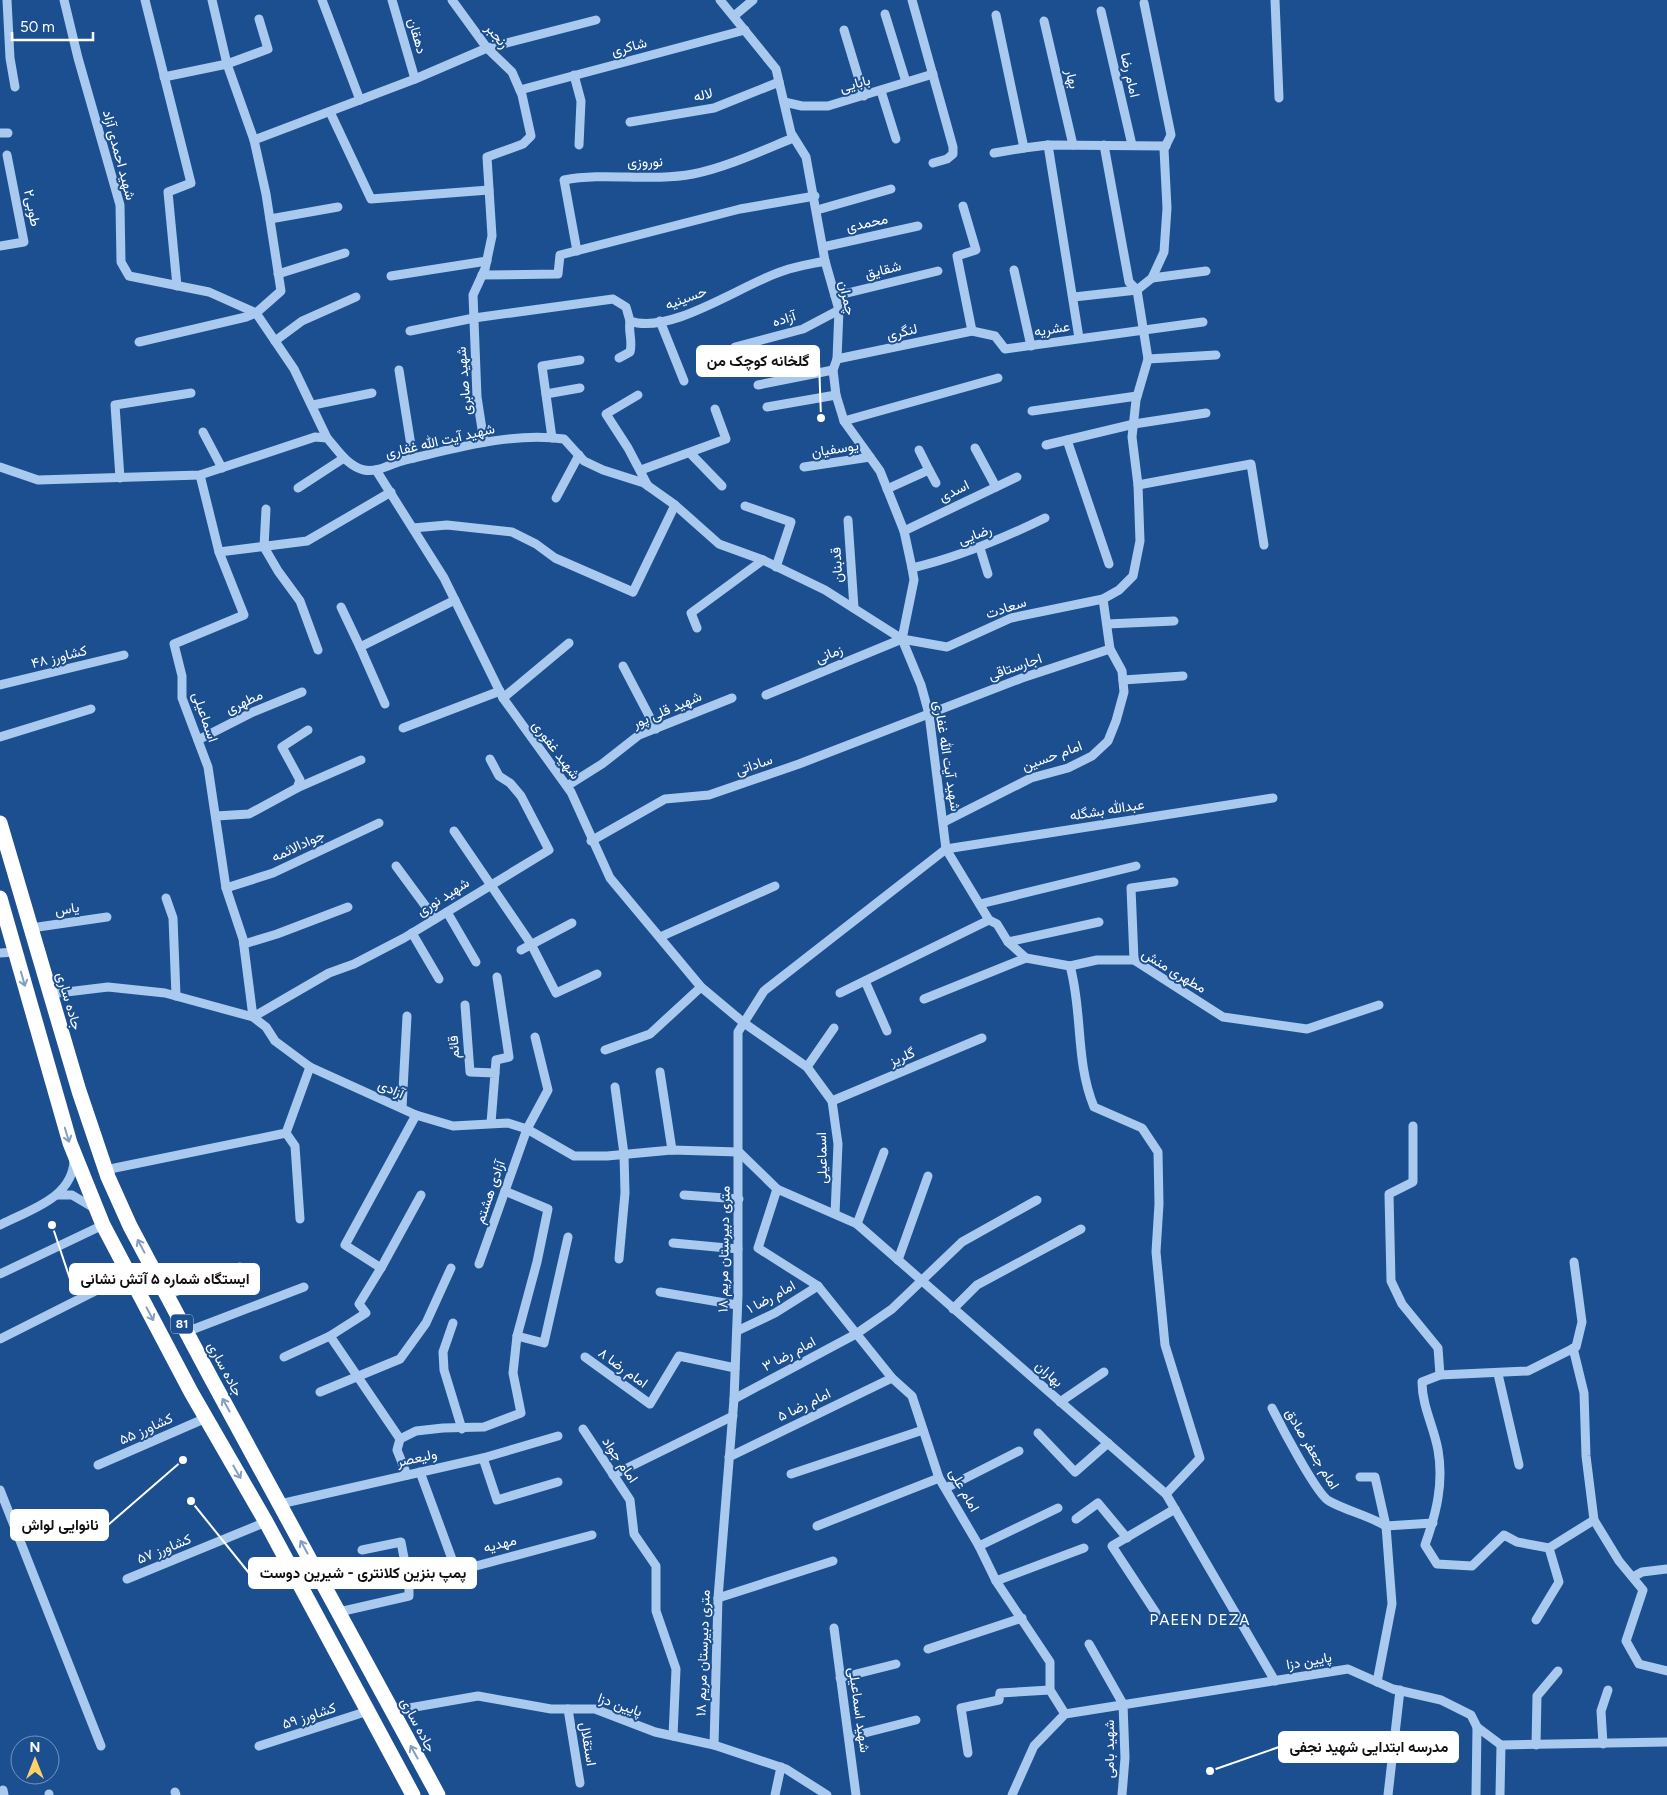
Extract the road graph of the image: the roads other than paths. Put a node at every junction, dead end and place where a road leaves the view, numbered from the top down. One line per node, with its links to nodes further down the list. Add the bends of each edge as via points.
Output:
1 (6, 0): 30 (street)
2 (64, 0): 73 (street, شهید احمدی آزاد, via 120,205 121,262 129,276)
3 (145, 0): 26 (street)
4 (212, 0): 23 (street)
5 (322, 0): 35 (street)
6 (392, 0): 27 (street, دهقان)
7 (452, 0): 22 (street, رنجبر)
8 (720, 0): 16 (street, چمران)
9 (753, 0): 16 (street)
10 (912, 0): 24 (street)
11 (1275, 0): 34 (street)
12 (1144, 3): 47 (street, via 1171,135)
13 (1101, 11): 46 (street, امام رضا)
14 (884, 14): 29 (street)
15 (996, 15): 48 (street)
16 (734, 16): 20 (street, چمران)
17 (259, 19): 23 (street, via 268,49)
18 (596, 20): 22 (street)
19 (1044, 20): 45 (street, بهار)
20 (745, 30): 25 (street, شاکری); 28 (street, چمران, via 776,68)
21 (844, 30): 33 (street)
22 (487, 48): 27 (street); 31 (street, رنجبر, via 512,72)
23 (227, 64): 26 (street); 41 (street)
24 (933, 74): 29 (street, بابایی); 51 (street, via 953,147 953,154)
25 (574, 76): 31 (street, شاکری); 43 (street, via 581,101)
26 (164, 77): 73 (street, via 191,183 168,192)
27 (415, 79): 35 (street)
28 (779, 82): 36 (street, چمران); 38 (street, لاله, via 714,108)
29 (906, 82): 32 (street, بابایی)
30 (14, 87)
31 (520, 90): 53 (street, رنجبر, via 531,136 523,144 487,157)
32 (881, 91): 33 (street, بابایی); 40 (street)
33 (864, 96): 36 (street, بابایی, via 828,106)
34 (1279, 98)
35 (360, 100): 37 (street)
36 (784, 102): 39 (street, چمران)
37 (330, 112): 41 (street); 53 (street, via 370,199)
38 (630, 122)
39 (793, 138): 54 (street, چمران, via 806,156); 62 (street, نوروزی, via 693,174 586,176 564,180)
40 (896, 139)
41 (254, 140): 58 (street)
42 (1104, 144): 45 (street); 46 (street); 74 (street, via 1129,282)
43 (579, 145)
44 (1048, 145): 45 (street); 48 (street); 77 (street)
45 (1073, 145)
46 (1132, 145): 47 (street)
47 (1166, 146): 72 (street, via 1164,252)
48 (1024, 148): 49 (street)
49 (994, 153)
50 (8, 155): 60 (street, طوبی۲, via 24,242)
51 (933, 163)
52 (891, 189): 57 (street)
53 (489, 190): 64 (street, شهید صابری, via 492,236)
54 (815, 196): 57 (street, چمران); 62 (street, via 740,209)
55 (962, 206): 86 (street, via 976,250 957,256)
56 (338, 207): 58 (street)
57 (817, 210): 61 (street, چمران)
58 (270, 219): 69 (street)
59 (918, 226): 61 (street, محمدی)
60 (0, 246)
61 (823, 247): 65 (street, چمران)
62 (577, 251): 70 (street, via 560,255 558,274)
63 (345, 253): 69 (street)
64 (487, 261): 70 (street, شهید صابری); 71 (street)
65 (825, 261): 75 (street, چمران); 82 (street, حسینیه, via 783,271 681,317)
66 (1014, 270): 90 (street)
67 (938, 271): 75 (street, شقایق)
68 (1206, 271): 72 (street)
69 (278, 274): 79 (street, via 281,292)
70 (482, 275): 80 (street, شهید صابری, via 473,295)
71 (391, 276)
72 (1152, 278): 74 (street)
73 (177, 286): 79 (street, شهید احمدی آزاد, via 209,292)
74 (1137, 290): 77 (street); 84 (street)
75 (835, 296): 78 (street, چمران)
76 (356, 297): 88 (street, via 302,321)
77 (1074, 297): 87 (street)
78 (839, 310): 91 (street, آزاده, via 803,329); 94 (street, چمران)
79 (256, 313): 88 (street); 89 (street)
80 (474, 318): 81 (street, via 613,299 626,306); 85 (street); 120 (street, شهید صابری, via 477,397)
81 (630, 321): 82 (street, حسینیه, via 641,325); 93 (street, via 630,352)
82 (660, 321): 100 (street)
83 (1203, 322): 84 (street, عشریه)
84 (1144, 329): 87 (street, عشریه); 95 (street)
85 (410, 331)
86 (972, 331): 90 (street, عشریه, via 995,336 1005,350); 94 (street, لنگری)
87 (1079, 338): 90 (street, عشریه)
88 (275, 341): 109 (street)
89 (139, 342)
90 (1031, 346)
91 (735, 347)
92 (1216, 355): 95 (street)
93 (619, 358)
94 (837, 359): 98 (street, چمران)
95 (1148, 359): 108 (street)
96 (580, 360): 105 (street, via 542,366)
97 (399, 370): 128 (street)
98 (833, 370): 101 (street); 107 (street, چمران)
99 (998, 378): 114 (street)
100 (684, 381)
101 (758, 386)
102 (580, 388): 105 (street)
103 (191, 393): 137 (street, via 115,405)
104 (372, 393): 109 (street)
105 (546, 394): 118 (street)
106 (638, 395): 133 (street, via 606,414)
107 (836, 396): 110 (street); 114 (street, چمران)
108 (1137, 396): 112 (street); 115 (street)
109 (313, 405): 117 (street)
110 (767, 406)
111 (715, 409): 124 (street, via 726,439)
112 (1032, 411)
113 (1206, 413): 115 (street)
114 (844, 421): 126 (street, چمران)
115 (1134, 424): 119 (street); 141 (street, via 1132,437)
116 (203, 432): 131 (street)
117 (327, 438): 127 (street, شهید آیت الله غفاری); 131 (street, via 315,437)
118 (552, 438): 120 (street, شهید آیت الله غفاری); 125 (street, شهید آیت الله غفاری, via 564,439)
119 (1067, 440): 121 (street); 159 (street)
120 (484, 442): 128 (street, شهید آیت الله غفاری)
121 (1046, 445)
122 (975, 448): 142 (street)
123 (919, 450): 134 (street)
124 (690, 453): 133 (street); 140 (street)
125 (579, 455): 139 (street, شهید آیت الله غفاری, via 603,470); 146 (street)
126 (870, 457): 130 (street, یوسفیان); 144 (street, چمران)
127 (344, 458): 132 (street, شهید آیت الله غفاری, via 364,470); 143 (street)
128 (413, 458): 132 (street, شهید آیت الله غفاری)
129 (0, 467): 137 (street, via 38,480)
130 (804, 467)
131 (222, 468): 135 (street)
132 (376, 470): 145 (street, شهید غفوری)
133 (641, 470): 139 (street)
134 (929, 470): 138 (street); 144 (street)
135 (200, 475): 137 (street); 157 (street, اسماعیلی)
136 (1017, 477): 142 (street, اسدی)
137 (120, 478)
138 (936, 483)
139 (648, 486): 147 (street, شهید آیت الله غفاری)
140 (722, 486)
141 (1138, 486): 154 (street, via 1251,464); 163 (street, سعادت, via 1140,541 1132,576 1119,590)
142 (996, 487): 153 (street, اسدی)
143 (298, 488)
144 (887, 488): 153 (street, چمران)
145 (391, 492): 152 (street, شهید غفوری); 155 (street, via 307,541)
146 (556, 498)
147 (675, 505): 152 (street, via 633,592 555,558 512,532 447,525); 158 (street, شهید آیت الله غفاری, via 719,544)
148 (746, 506): 160 (street, via 791,522)
149 (266, 509): 155 (street)
150 (1045, 518): 156 (street, رضایی)
151 (848, 520): 166 (street, قدبنان)
152 (413, 528): 164 (street, شهید غفوری)
153 (904, 532): 161 (street, چمران)
154 (1264, 544)
155 (264, 547): 157 (street); 174 (street, via 300,601)
156 (980, 548): 161 (street, رضایی); 162 (street)
157 (219, 552): 191 (street, اسماعیلی, via 244,615 174,644 182,676 182,698)
158 (763, 560): 160 (street, شهید آیت الله غفاری); 169 (street, via 691,613)
159 (1108, 564)
160 (776, 566): 166 (street, شهید آیت الله غفاری)
161 (912, 568): 170 (street, چمران, via 914,580)
162 (988, 574)
163 (1104, 599): 168 (street); 170 (street, سعادت, via 1011,618 947,646)
164 (456, 600): 172 (street); 182 (street, شهید غفوری)
165 (341, 607): 172 (street)
166 (854, 608): 170 (street, شهید آیت الله غفاری)
167 (1174, 621): 168 (street)
168 (1107, 624): 173 (street)
169 (697, 628)
170 (902, 639): 181 (street, زمانی); 186 (street, شهید آیت الله غفاری)
171 (569, 643): 182 (street)
172 (360, 647): 184 (street)
173 (1110, 649): 178 (street, امام حسین, via 1122,670); 186 (street, اجارستاقی)
174 (318, 650)
175 (124, 655): 179 (street, کشاورز ۴۸)
176 (623, 666): 188 (street)
177 (1183, 676): 178 (street)
178 (1122, 680): 199 (street, امام حسین, via 1124,692 1116,721 1108,740 1092,756 1068,768 1030,778)
179 (0, 685)
180 (302, 692): 191 (street, مطهری)
181 (766, 694)
182 (501, 695): 187 (street); 194 (street, شهید غفوری)
183 (732, 698): 188 (street, شهید قلی پور)
184 (385, 704)
185 (91, 709): 190 (street)
186 (929, 714): 199 (street, شهید آیت الله غفاری); 202 (street, ساداتی, via 709,796 665,799)
187 (403, 728)
188 (656, 729): 194 (street, شهید قلی پور, via 639,735)
189 (308, 730): 195 (street, via 282,747 300,780)
190 (0, 736)
191 (198, 740): 197 (street, اسماعیلی, via 208,767)
192 (361, 760): 195 (street)
193 (490, 760): 207 (street, شهید نوری, via 499,776 521,796 549,850)
194 (567, 786): 202 (street, شهید غفوری)
195 (297, 788): 197 (street, via 249,814)
196 (1273, 798): 203 (street, عبدالله بشگله)
197 (216, 816): 209 (street, اسماعیلی)
198 (0, 822): 220 (highway, جاده ساری / 81)
199 (944, 822): 203 (street, شهید آیت الله غفاری)
200 (379, 823): 209 (street, جوادالائمه, via 273,873)
201 (454, 831): 207 (street)
202 (591, 841): 222 (street, شهید غفوری, via 610,878)
203 (946, 849): 212 (street); 245 (street, ۱۸ متری دبیرستان مریم, via 764,991)
204 (396, 866): 216 (street)
205 (1136, 866): 212 (street)
206 (1174, 882): 229 (street, via 1131,888)
207 (491, 884): 214 (street, شهید نوری); 225 (street)
208 (775, 886): 222 (street)
209 (226, 888): 224 (street, اسماعیلی)
210 (0, 898): 227 (highway, 81)
211 (166, 898): 239 (street, via 173,918)
212 (980, 904): 217 (street)
213 (348, 907): 224 (street)
214 (447, 912): 216 (street, شهید نوری); 230 (street)
215 (107, 918): 220 (street, یاس)
216 (435, 919): 221 (street, شهید نوری)
217 (989, 920): 223 (street, via 997,924); 235 (street)
218 (1099, 922): 223 (street)
219 (572, 923): 225 (street)
220 (31, 928): 238 (highway, جاده ساری / 81)
221 (412, 933): 234 (street); 244 (street, شهید نوری, via 354,964 329,973)
222 (660, 937): 236 (street, شهید غفوری)
223 (1008, 942): 228 (street)
224 (244, 944): 244 (street, اسماعیلی)
225 (531, 944): 226 (street); 232 (street, via 556,993)
226 (521, 950)
227 (8, 953): 267 (highway, 81, one-way to 267)
228 (1026, 958): 231 (street, مطهری منش); 240 (street)
229 (1134, 960): 231 (street, مطهری منش, via 1097,960); 242 (street, مطهری منش, via 1223,1017 1307,1029)
230 (476, 962)
231 (1070, 966): 346 (street, via 1076,988 1082,1069 1094,1107 1142,1128 1158,1152 1156,1252 1165,1345 1200,1458)
232 (597, 974)
233 (497, 977): 254 (street, via 509,1057 496,1060)
234 (438, 978)
235 (865, 981): 237 (street); 247 (street)
236 (701, 988): 245 (street, شهید غفوری); 250 (street, via 650,1034)
237 (840, 993)
238 (50, 994): 239 (street, آزادی, via 108,987); 268 (highway, جاده ساری / 81)
239 (176, 996): 244 (street, آزادی)
240 (924, 999)
241 (465, 1005): 254 (street, قائم, via 470,1072)
242 (1379, 1005)
243 (407, 1016): 257 (street)
244 (253, 1017): 251 (street, آزادی, via 266,1027 275,1041)
245 (744, 1022): 252 (street, اسماعیلی); 264 (street, ۱۸ متری دبیرستان مریم, via 738,1032)
246 (834, 1028): 252 (street)
247 (887, 1031)
248 (535, 1037): 261 (street, آزادی هشتم, via 548,1090)
249 (982, 1038): 256 (street, گلریز)
250 (605, 1050)
251 (310, 1067): 257 (street, آزادی); 262 (street)
252 (807, 1067): 256 (street, اسماعیلی)
253 (660, 1072): 263 (street)
254 (495, 1073): 259 (street)
255 (615, 1087): 266 (street)
256 (832, 1102): 278 (street, اسماعیلی, via 838,1144)
257 (402, 1108): 258 (street, آزادی)
258 (416, 1114): 259 (street, آزادی, via 453,1126); 292 (street, via 345,1245)
259 (491, 1123): 261 (street, آزادی, via 508,1123)
260 (1412, 1126): 316 (street, via 1413,1182 1389,1194 1392,1281 1402,1304 1438,1348)
261 (527, 1129): 266 (street, آزادی, via 574,1156); 271 (street, آزادی هشتم)
262 (286, 1133): 268 (street); 279 (street, via 295,1146)
263 (672, 1150): 264 (street, آزادی); 266 (street, آزادی)
264 (739, 1152): 270 (street, بهاران); 275 (street, ۱۸ متری دبیرستان مریم)
265 (884, 1152): 281 (street)
266 (624, 1154): 287 (street, via 626,1193)
267 (75, 1156): 272 (street, via 74,1170); 277 (highway, 81)
268 (105, 1170): 300 (highway, جاده ساری / 81, one-way to 268)
269 (928, 1176): 288 (street)
270 (777, 1189): 278 (street, بهاران); 298 (street, امام علی, via 758,1248)
271 (505, 1191): 290 (street, آزادی هشتم); 308 (street, via 548,1209)
272 (58, 1195): 277 (street, via 72,1195); 280 (street)
273 (421, 1195): 292 (street)
274 (684, 1195): 275 (street)
275 (738, 1199): 286 (street, ۱۸ متری دبیرستان مریم)
276 (1037, 1200): 296 (street, امام رضا ۳, via 962,1242)
277 (96, 1209): 282 (highway, 81)
278 (835, 1214): 281 (street, بهاران)
279 (300, 1219)
280 (0, 1224)
281 (857, 1224): 288 (street, بهاران)
282 (104, 1225): 294 (street); 295 (highway, 81)
283 (1081, 1229): 302 (street, via 976,1285)
284 (568, 1237): 308 (street, via 544,1342)
285 (673, 1243): 286 (street)
286 (738, 1249): 301 (street, ۱۸ متری دبیرستان مریم)
287 (619, 1260)
288 (898, 1260): 296 (street, بهاران)
289 (1574, 1262): 310 (street, via 1582,1322 1576,1347)
290 (479, 1264)
291 (240, 1267): 300 (street)
292 (381, 1268): 307 (street, via 359,1304 366,1313)
293 (451, 1268): 317 (street, via 426,1323 400,1359)
294 (0, 1274)
295 (129, 1274): 309 (street); 324 (highway, 81, one-way to 324)
296 (922, 1282): 302 (street, بهاران); 306 (street, امام رضا ۳, via 892,1309)
297 (304, 1287): 305 (street)
298 (820, 1288): 304 (street, امام رضا ۱); 306 (street, امام علی)
299 (660, 1292): 301 (street)
300 (167, 1296): 305 (highway, جاده ساری / 81)
301 (737, 1305): 304 (street, ۱۸ متری دبیرستان مریم)
302 (953, 1309): 321 (street, بهاران)
303 (453, 1323): 325 (street, via 443,1352 444,1370)
304 (737, 1331): 313 (street, ۱۸ متری دبیرستان مریم)
305 (186, 1332): 347 (highway, جاده ساری / 81, one-way to 305)
306 (856, 1334): 318 (street, امام علی); 320 (street, امام رضا ۳)
307 (330, 1336): 311 (street); 317 (street)
308 (516, 1336): 325 (street, via 512,1373 522,1413 484,1427)
309 (0, 1339)
310 (1573, 1348): 315 (street, via 1528,1371); 351 (street, via 1584,1393 1586,1456)
311 (284, 1357)
312 (585, 1357): 313 (street, امام رضا ۸, via 650,1404 679,1356)
313 (736, 1368): 320 (street, ۱۸ متری دبیرستان مریم)
314 (1104, 1372): 321 (street)
315 (1498, 1374): 316 (street); 336 (street)
316 (1440, 1375): 353 (street, via 1422,1382 1422,1396 1438,1450 1441,1488)
317 (358, 1376): 319 (street); 330 (street)
318 (892, 1378): 327 (street, امام علی, via 912,1396); 333 (street, امام رضا ۵)
319 (320, 1392)
320 (734, 1399): 323 (street, ۱۸ متری دبیرستان مریم)
321 (1060, 1402): 331 (street, بهاران)
322 (1272, 1408): 355 (street, امام جعفر صادق, via 1297,1455 1327,1500)
323 (733, 1416): 333 (street, ۱۸ متری دبیرستان مریم); 340 (street)
324 (206, 1418): 335 (street, کشاورز ۵۵); 352 (highway, 81, one-way to 352)
325 (462, 1429): 330 (street, via 416,1432)
326 (583, 1429): 340 (street, امام جواد)
327 (923, 1430): 338 (street); 342 (street, امام علی)
328 (1038, 1433): 331 (street, via 1075,1472)
329 (558, 1436): 334 (street, ولیعصر)
330 (400, 1439): 339 (street, via 397,1450)
331 (1108, 1444): 346 (street, بهاران)
332 (1019, 1451): 344 (street)
333 (728, 1457): 369 (street, ۱۸ متری دبیرستان مریم)
334 (483, 1458): 337 (street, ولیعصر); 343 (street, via 498,1500)
335 (98, 1465)
336 (1519, 1465)
337 (420, 1472): 339 (street, ولیعصر); 364 (street)
338 (791, 1474)
339 (407, 1475): 347 (street, ولیعصر)
340 (613, 1475): 393 (street, امام جواد, via 630,1500 634,1534 656,1566 656,1611 676,1669)
341 (1360, 1477): 355 (street, via 1375,1477)
342 (939, 1478): 344 (street, امام علی); 354 (street)
343 (558, 1482)
344 (946, 1488): 358 (street, امام علی)
345 (0, 1490): 400 (street)
346 (1166, 1494): 349 (street, بهاران)
347 (280, 1504): 370 (highway, جاده ساری / 81, one-way to 347)
348 (1058, 1508): 358 (street)
349 (1175, 1510): 357 (street); 381 (street, بهاران)
350 (1076, 1519): 357 (street, via 1098,1502)
351 (1594, 1520): 360 (street); 365 (street)
352 (266, 1522): 366 (street, کشاورز ۵۷); 388 (highway, 81)
353 (1433, 1523): 355 (street); 360 (street, via 1425,1546 1437,1564 1472,1566 1504,1534 1517,1542)
354 (817, 1526)
355 (1386, 1526): 382 (street, via 1392,1604)
356 (592, 1535): 364 (street, مهدیه)
357 (1127, 1538): 371 (street, via 1112,1546)
358 (979, 1546): 367 (street, امام علی)
359 (1084, 1548): 367 (street)
360 (1549, 1548): 373 (street, via 1559,1582)
361 (362, 1550): 368 (street, via 401,1542)
362 (833, 1561): 369 (street)
363 (1667, 1569): 365 (street, via 1642,1572)
364 (456, 1570): 368 (street, مهدیه)
365 (1633, 1577): 379 (street, via 1643,1590 1626,1641 1639,1664)
366 (127, 1579)
367 (996, 1580): 372 (street, امام علی)
368 (409, 1584): 370 (street, via 409,1596)
369 (718, 1598): 397 (street, ۱۸ متری دبیرستان مریم)
370 (340, 1612): 389 (highway, جاده ساری / 81)
371 (1156, 1613)
372 (1022, 1618): 376 (street); 383 (street, امام علی, via 1050,1662)
373 (1536, 1620)
374 (834, 1628): 380 (street, شهید اسماعیلی)
375 (1089, 1644): 386 (street)
376 (928, 1648)
377 (896, 1664): 380 (street)
378 (1558, 1671): 399 (street, via 1537,1696)
379 (1667, 1671)
380 (840, 1678): 394 (street, شهید اسماعیلی)
381 (1275, 1681): 382 (street, پایین دزا, via 1348,1669); 386 (street, پایین دزا)
382 (1377, 1682): 384 (street, پایین دزا)
383 (1050, 1690): 390 (street); 402 (street, via 1000,1694 999,1700 961,1708)
384 (1400, 1690): 392 (street, پایین دزا, via 1441,1700 1471,1716); 412 (street)
385 (1608, 1690): 396 (street, via 1601,1711)
386 (1123, 1704): 390 (street, پایین دزا); 411 (street, شهید بامی, via 1125,1758)
387 (568, 1709): 389 (street, پایین دزا, via 478,1696); 393 (street, پایین دزا, via 595,1709); 404 (street, استقلال)
388 (368, 1711): 401 (street, کشاورز ۵۹); 405 (highway, 81)
389 (392, 1711): 406 (highway, جاده ساری / 81, one-way to 389)
390 (1065, 1714): 410 (street, via 1034,1746)
391 (916, 1720): 394 (street)
392 (1477, 1727): 398 (street, پایین دزا); 413 (street)
393 (672, 1736): 397 (street, پایین دزا)
394 (849, 1737): 409 (street, شهید اسماعیلی)
395 (1667, 1742): 396 (street)
396 (1603, 1744): 399 (street)
397 (714, 1745): 403 (street, پایین دزا)
398 (1501, 1745): 399 (street); 414 (street)
399 (1536, 1745)
400 (101, 1746)
401 (259, 1746)
402 (968, 1752)
403 (781, 1767): 407 (street); 408 (street, پایین دزا)
404 (580, 1783)
405 (413, 1795)
406 (438, 1795)
407 (774, 1795)
408 (827, 1795)
409 (856, 1795)
410 (1012, 1795)
411 (1122, 1795)
412 (1388, 1795)
413 (1476, 1795)
414 (1500, 1795)

